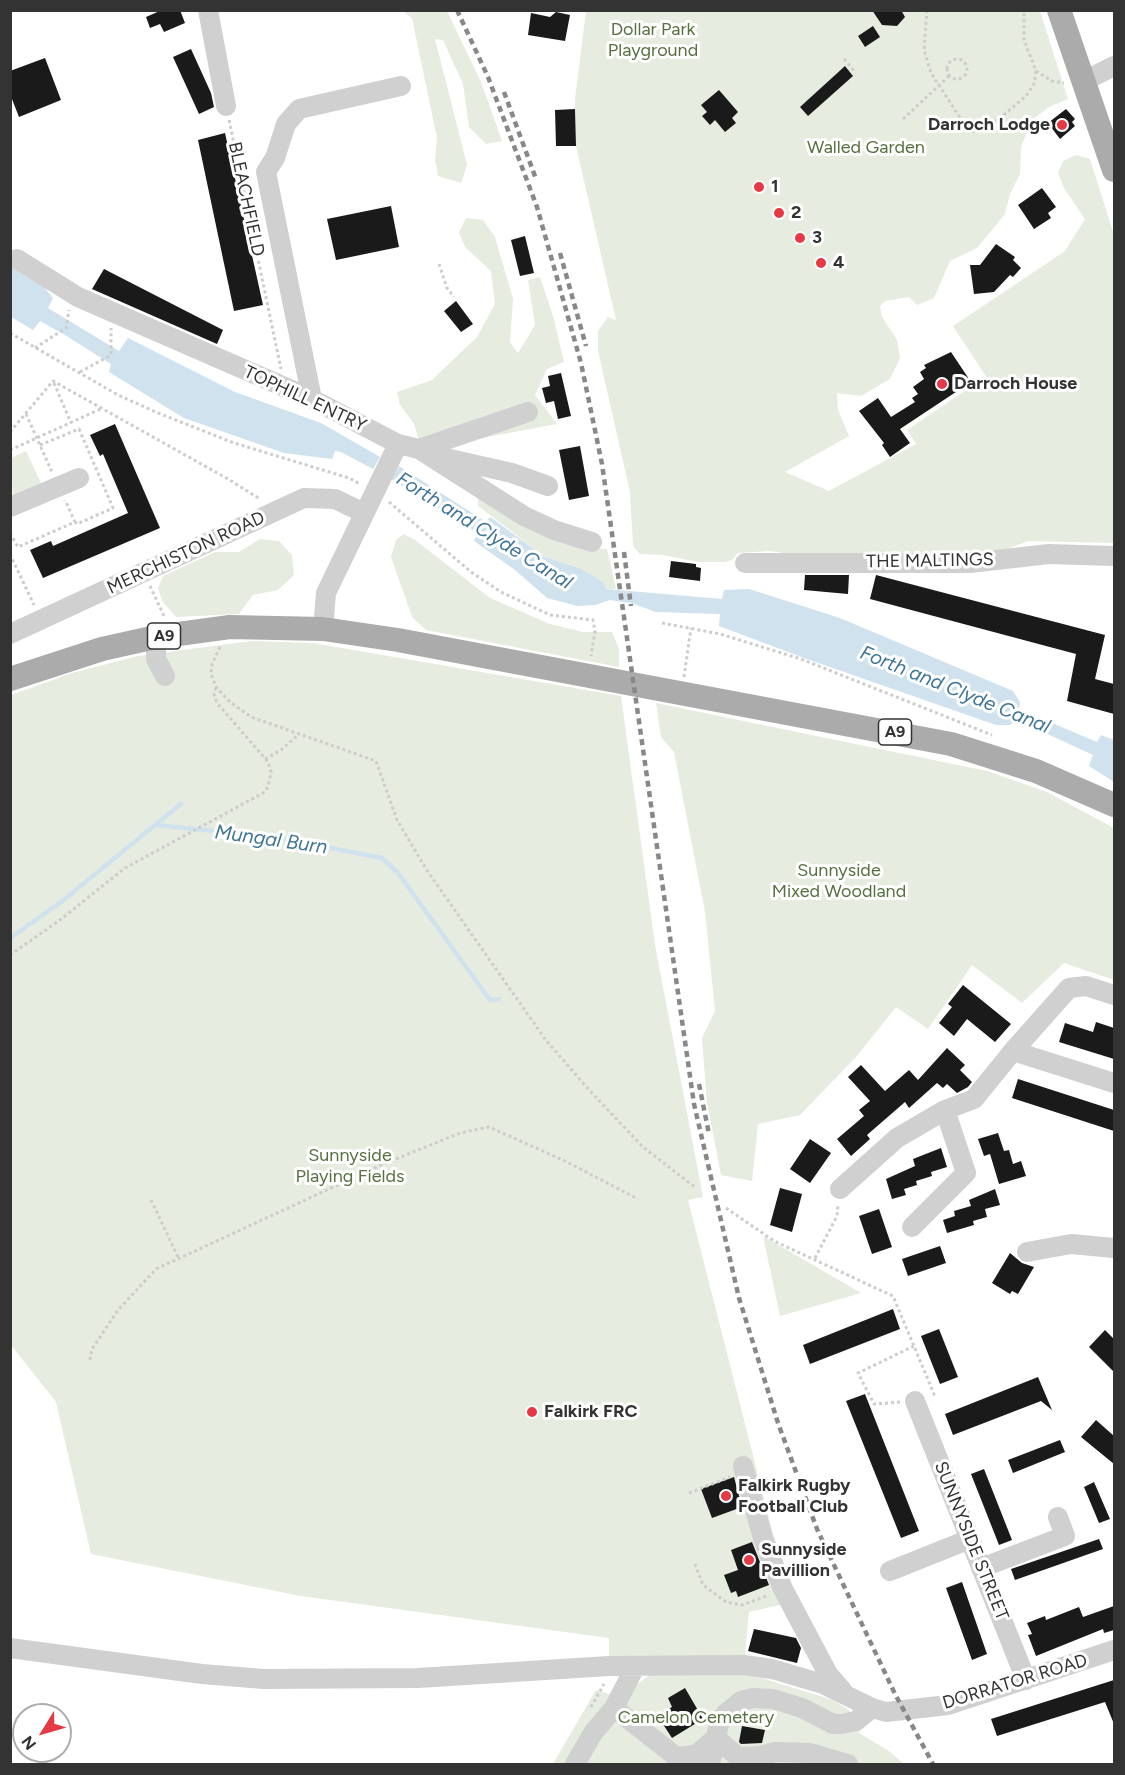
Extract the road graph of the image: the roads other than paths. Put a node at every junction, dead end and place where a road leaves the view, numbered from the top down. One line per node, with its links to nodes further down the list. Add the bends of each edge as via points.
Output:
1 (208, 10): 6 (street)
2 (1059, 10): 4 (main road)
3 (1114, 66): 4 (street)
4 (1082, 82): 7 (main road)
5 (401, 86): 9 (street, via 298,109 286,124 266,172)
6 (226, 106)
7 (1114, 170)
8 (17, 259): 9 (street, TOPHILL ENTRY, via 78,297)
9 (312, 399): 12 (street, TOPHILL ENTRY)
10 (528, 412): 11 (street)
11 (419, 449): 12 (street, TOPHILL ENTRY); 14 (street); 17 (street, TOPHILL ENTRY, via 524,516)
12 (394, 452): 16 (street)
13 (79, 478): 15 (street)
14 (548, 486)
15 (10, 507)
16 (364, 513): 20 (street, via 326,593); 21 (street, MERCHISTON ROAD, via 335,499 304,498 116,595)
17 (592, 542)
18 (1114, 556): 19 (street, THE MALTINGS, via 1049,554 970,563)
19 (745, 563)
20 (323, 629): 22 (main road, A9, via 230,627); 25 (main road, A9, via 951,744 1036,771)
21 (10, 634)
22 (156, 637): 23 (street, via 156,659); 24 (main road, A9, via 102,649)
23 (165, 676)
24 (10, 679)
25 (1114, 806)
26 (1114, 994): 27 (street, via 1086,986 1069,988)
27 (1013, 1051): 28 (street); 29 (street, via 974,1099)
28 (1114, 1083)
29 (945, 1110): 30 (street, via 897,1138); 31 (street, via 966,1173)
30 (840, 1189)
31 (912, 1227)
32 (1114, 1248): 33 (street, via 1071,1244)
33 (1027, 1252)
34 (915, 1401): 37 (street, SUNNYSIDE STREET)
35 (744, 1469): 44 (street, via 783,1589 828,1674)
36 (1058, 1517): 38 (street, via 1065,1536)
37 (970, 1539): 38 (street, SUNNYSIDE STREET); 39 (street)
38 (981, 1568): 43 (street, SUNNYSIDE STREET)
39 (890, 1571)
40 (10, 1648): 42 (street, DORRATOR ROAD, via 264,1680 418,1678)
41 (1114, 1650): 43 (street, DORRATOR ROAD)
42 (635, 1667): 44 (street, DORRATOR ROAD, via 744,1665 782,1672); 45 (street)
43 (1026, 1680): 46 (street, DORRATOR ROAD, via 948,1705 900,1711)
44 (845, 1694): 46 (street, DORRATOR ROAD)
45 (614, 1708): 47 (street, via 674,1755 691,1756); 48 (street)
46 (872, 1708): 47 (street, via 856,1721 833,1724 790,1704 753,1698 741,1701 725,1714)
47 (716, 1738): 49 (street); 50 (street, via 738,1757 810,1753)
48 (575, 1764)
49 (711, 1764)
50 (848, 1764)

